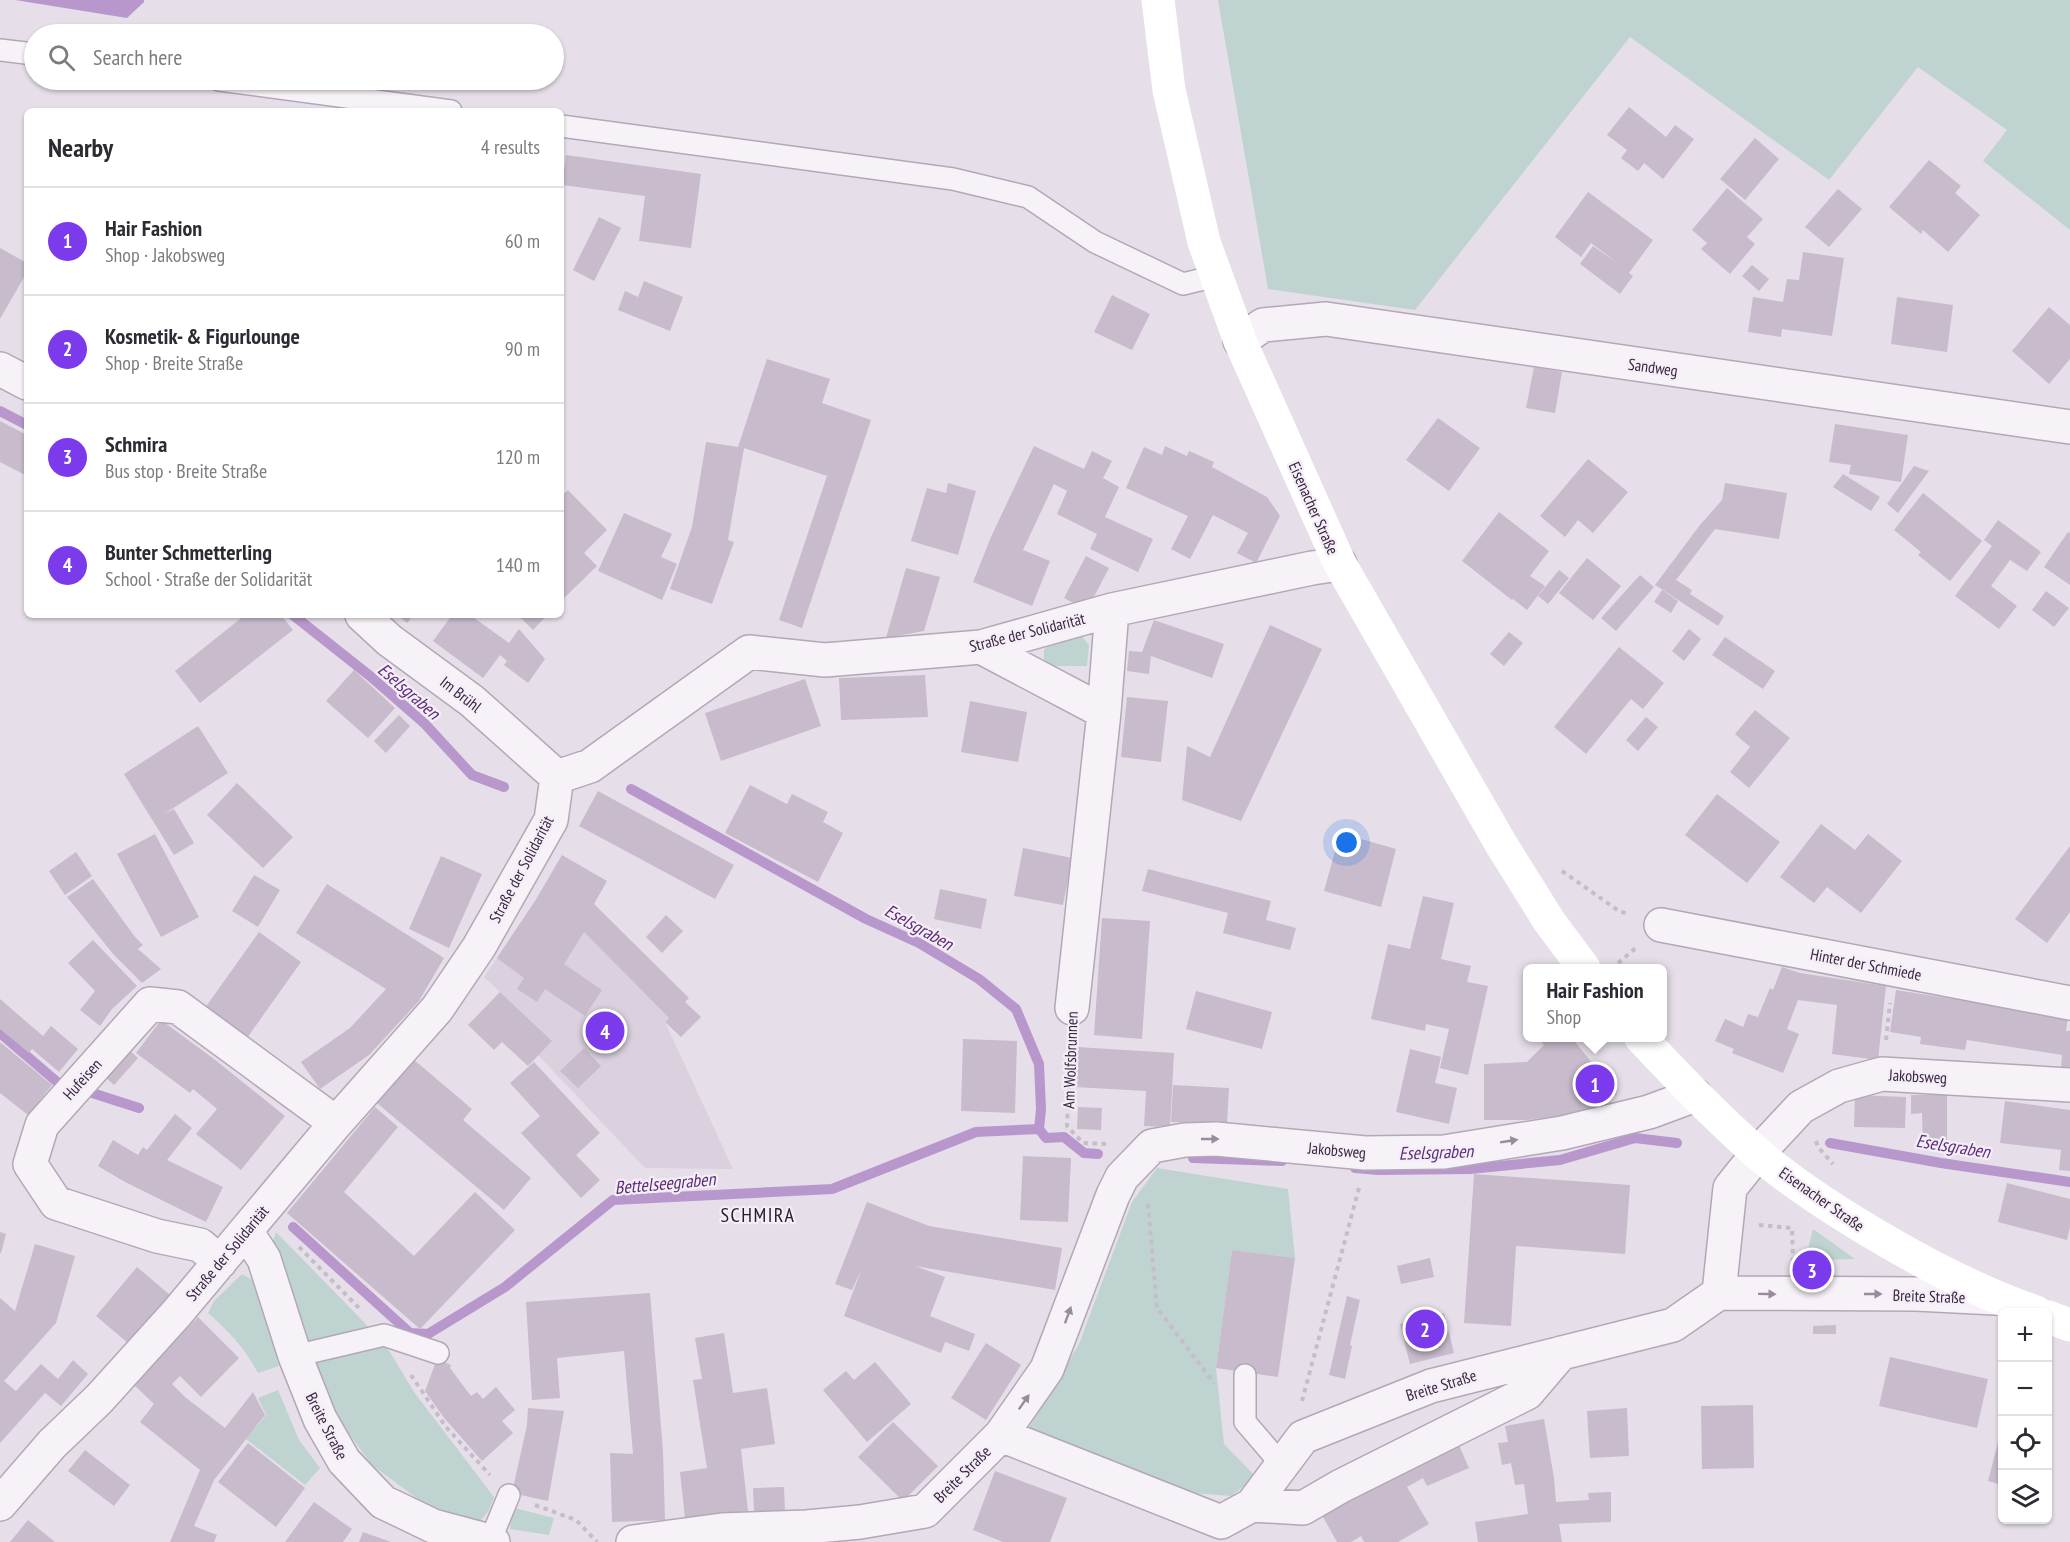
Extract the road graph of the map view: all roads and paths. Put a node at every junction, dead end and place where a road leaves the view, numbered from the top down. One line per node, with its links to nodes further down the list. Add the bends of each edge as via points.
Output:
1 (1158, 0): 7 (main road, Eisenacher Straße, via 1169,90 1204,242)
2 (0, 50): 3 (lane)
3 (24, 53)
4 (294, 90): 5 (lane)
5 (429, 108)
6 (564, 126): 7 (lane, via 953,179 1028,197 1095,242 1183,284)
7 (1216, 276): 8 (main road, Eisenacher Straße)
8 (1240, 341): 11 (street, Sandweg, via 1263,326 1326,319); 12 (main road, Eisenacher Straße)
9 (0, 369): 10 (street)
10 (24, 381)
11 (2070, 427)
12 (1340, 564): 13 (street, Straße der Solidarität); 20 (main road, Eisenacher Straße, via 1501,844)
13 (1112, 610): 15 (street, Straße der Solidarität); 16 (street, Am Wolfsbrunnen)
14 (365, 618): 17 (street, Im Brühl, via 472,701)
15 (981, 647): 16 (street); 17 (street, Straße der Solidarität, via 825,660 749,652 590,765)
16 (1104, 712): 22 (street, Am Wolfsbrunnen)
17 (557, 777): 27 (street, Straße der Solidarität, via 551,820 479,947 437,1009)
18 (1558, 869): 19 (path, via 1619,910)
19 (1661, 925): 21 (street, Hinter der Schmiede)
20 (1580, 964)
21 (2070, 1003)
22 (1071, 1008): 28 (path, Am Wolfsbrunnen, via 1067,1126 1083,1143)
23 (1645, 1042): 25 (main road, Eisenacher Straße)
24 (2070, 1085): 26 (street, Jakobsweg, via 1882,1074 1839,1086)
25 (1695, 1095): 28 (street, Jakobsweg, one-way to 25, via 1216,1139 1365,1153 1444,1152 1562,1133 1650,1112); 29 (main road, Eisenacher Straße)
26 (1801, 1107): 29 (street, Jakobsweg); 30 (path, via 1818,1148)
27 (336, 1123): 33 (street, Straße der Solidarität); 35 (street, Hufeisen, via 178,1007 150,1004 42,1125 30,1164 56,1203 157,1236 200,1245)
28 (1152, 1146): 48 (street, one-way to 28, via 1047,1369 1122,1177)
29 (1758, 1154): 34 (street, via 1730,1188); 38 (main road, Eisenacher Straße, via 1842,1216)
30 (1839, 1170)
31 (1359, 1186): 49 (path, via 1301,1402)
32 (1148, 1193): 47 (path, via 1157,1308)
33 (254, 1220): 35 (street, Straße der Solidarität); 42 (path); 45 (street, Breite Straße)
34 (1726, 1221): 36 (street); 37 (path, via 1792,1228 1794,1276)
35 (220, 1262): 52 (street, Straße der Solidarität)
36 (1719, 1293): 37 (street, Breite Straße, one-way to 37); 44 (street, Breite Straße, via 1673,1325)
37 (1815, 1294): 38 (street, Breite Straße, one-way to 38)
38 (1995, 1298): 39 (main road, Eisenacher Straße)
39 (2024, 1308)
40 (2052, 1318): 41 (main road)
41 (2070, 1325)
42 (384, 1335): 43 (lane); 45 (lane); 51 (path, via 446,1427)
43 (438, 1353)
44 (1561, 1353): 49 (street, Breite Straße, via 1431,1386); 53 (street, via 1527,1393 1302,1508)
45 (295, 1356): 57 (street, Breite Straße, via 320,1419 344,1461 383,1502 433,1526)
46 (1245, 1375): 47 (lane)
47 (1245, 1422): 50 (lane)
48 (1001, 1435): 54 (street, Breite Straße, via 925,1511); 55 (street, Breite Straße)
49 (1303, 1437): 50 (street, Breite Straße)
50 (1282, 1465): 53 (street, Breite Straße)
51 (509, 1495): 57 (lane); 58 (path, via 576,1520)
52 (0, 1504)
53 (1252, 1505): 55 (street, Breite Straße)
54 (862, 1532): 56 (street, Breite Straße, via 807,1527 722,1530)
55 (1215, 1535)
56 (687, 1538): 59 (street, Breite Straße)
57 (492, 1542)
58 (597, 1542)
59 (633, 1542)

